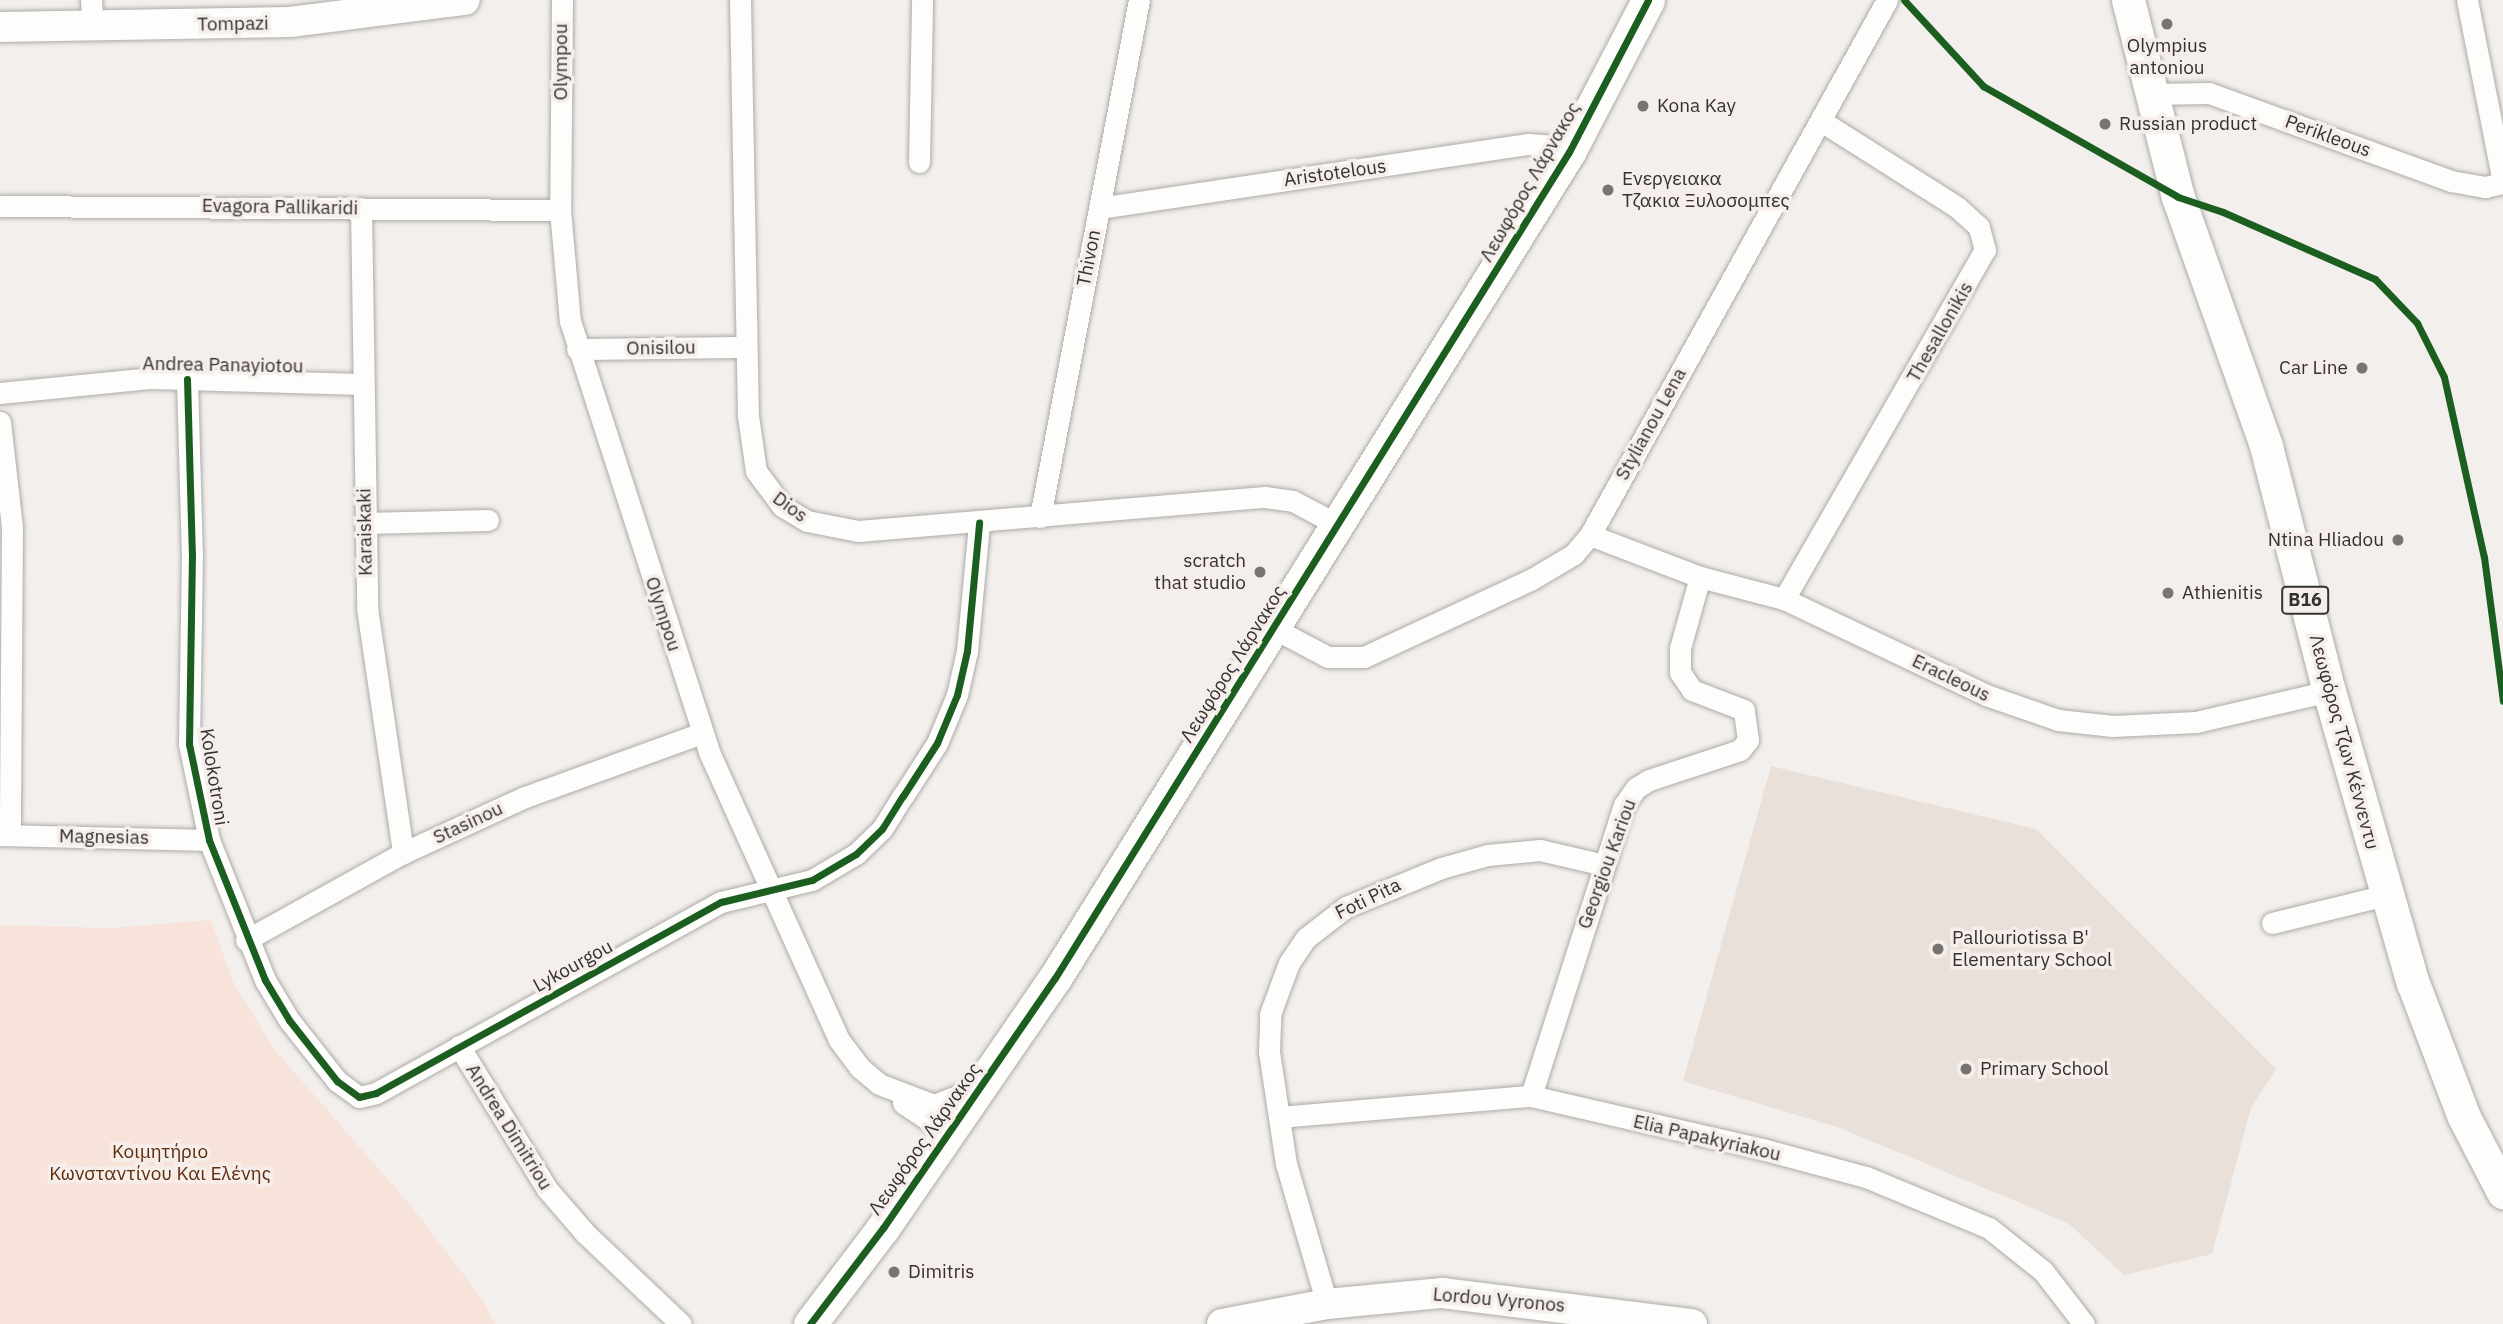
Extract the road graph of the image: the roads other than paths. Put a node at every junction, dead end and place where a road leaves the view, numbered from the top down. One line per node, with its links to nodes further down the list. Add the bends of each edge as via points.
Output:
1 (465, 0): 10 (street, Tompazi, via 290,22)
2 (562, 0): 20 (street, Olympou)
3 (740, 0): 21 (street, Dios)
4 (922, 0): 15 (street)
5 (1139, 0): 19 (street, Thivon)
6 (1648, 0): 14 (main road, Λεωφόρος Λάρνακος)
7 (1886, 0): 13 (street, Stylianou Lena)
8 (2128, 0): 12 (main road, Λεωφόρος Τζων Κέννεντυ / B16)
9 (2467, 0): 16 (street)
10 (92, 14): 11 (street, Tompazi)
11 (0, 27)
12 (2153, 94): 16 (street, Perikleous, via 2209,93 2451,181 2485,187); 37 (main road, Λεωφόρος Τζων Κέννεντυ / B16, via 2178,197 2266,446)
13 (1821, 121): 33 (street, Stylianou Lena); 35 (street, Thesallonikis, via 1957,207 1979,227 1985,250)
14 (1569, 152): 19 (street, Aristotelous, via 1559,146 1528,144); 31 (main road, Λεωφόρος Λάρνακος)
15 (919, 162)
16 (2503, 182)
17 (0, 206): 18 (street, Evagora Pallikaridi)
18 (361, 208): 20 (street, Evagora Pallikaridi); 24 (street, Karaiskaki)
19 (1099, 208): 27 (street, Thivon)
20 (560, 210): 22 (street, Olympou, via 566,295)
21 (745, 347): 22 (street, Onisilou); 30 (street, Dios, via 756,471 782,506 807,521 858,531)
22 (577, 349): 38 (street, Olympou)
23 (187, 379): 24 (street, Andrea Panayiotou); 25 (street, Andrea Panayiotou); 40 (street, Kolokotroni, via 192,553 189,744)
24 (362, 384): 29 (street, Karaiskaki)
25 (0, 393)
26 (0, 422): 32 (street)
27 (1040, 517): 30 (street, Dios); 31 (street, Dios, via 1265,497 1293,501)
28 (488, 520): 29 (street)
29 (365, 523): 41 (street, Karaiskaki, via 367,608)
30 (979, 523): 43 (street, Lykourgou, via 967,650 957,695 937,743 882,830 856,854 812,880)
31 (1340, 526): 36 (main road, Λεωφόρος Λάρνακος)
32 (6, 527): 39 (street)
33 (1590, 535): 34 (street, Eracleous); 36 (street, Stylianou Lena, via 1557,567 1364,657 1328,657)
34 (1700, 577): 35 (street, Eracleous); 42 (street, Georgiou Kariou, via 1680,648 1680,672 1692,690 1744,710 1748,740 1740,750 1636,788 1624,805)
35 (1784, 599): 37 (street, Eracleous, via 2010,706 2059,720 2113,726 2196,722)
36 (1273, 628): 50 (main road, Λεωφόρος Λάρνακος, via 1055,978)
37 (2329, 691): 44 (main road, Λεωφόρος Τζων Κέννεντυ / B16)
38 (702, 733): 41 (street, Stasinou, via 579,774); 43 (street, Olympou)
39 (5, 835): 40 (street, Magnesias)
40 (209, 840): 46 (street, Kolokotroni)
41 (403, 853): 46 (street, Stasinou)
42 (1604, 864): 51 (street, Georgiou Kariou); 53 (street, Foti Pita, via 1540,850 1488,855 1382,890 1324,921 1289,963 1270,1014 1269,1052)
43 (774, 891): 47 (street, Lykourgou, via 721,902); 49 (street, Olympou, via 839,1040)
44 (2386, 895): 45 (street); 56 (main road, Λεωφόρος Τζων Κέννεντυ / B16, via 2434,1046)
45 (2272, 923)
46 (246, 940): 48 (street, Kolokotroni, via 289,1020 349,1093 367,1097)
47 (459, 1046): 48 (street, Lykourgou); 59 (street, Andrea Dimitriou, via 547,1189 584,1233)
48 (393, 1084)
49 (879, 1084): 50 (street, Olympou, via 934,1105); 52 (street)
50 (979, 1087): 54 (main road, Λεωφόρος Λάρνακος)
51 (1531, 1096): 53 (street, Elia Papakyriakou); 58 (street, Elia Papakyriakou, via 1866,1177 1939,1205 2011,1242)
52 (906, 1105): 54 (street); 55 (street, via 922,1130)
53 (1279, 1117): 57 (street, Foti Pita, via 1300,1216)
54 (948, 1133): 55 (main road, Λεωφόρος Λάρνακος)
55 (921, 1173): 60 (main road, Λεωφόρος Λάρνακος)
56 (2503, 1192)
57 (1327, 1304): 61 (street, Lordou Vyronos); 62 (street, Lordou Vyronos, via 1466,1294)
58 (2076, 1320)
59 (681, 1324)
60 (810, 1324)
61 (1222, 1324)
62 (1692, 1324)

